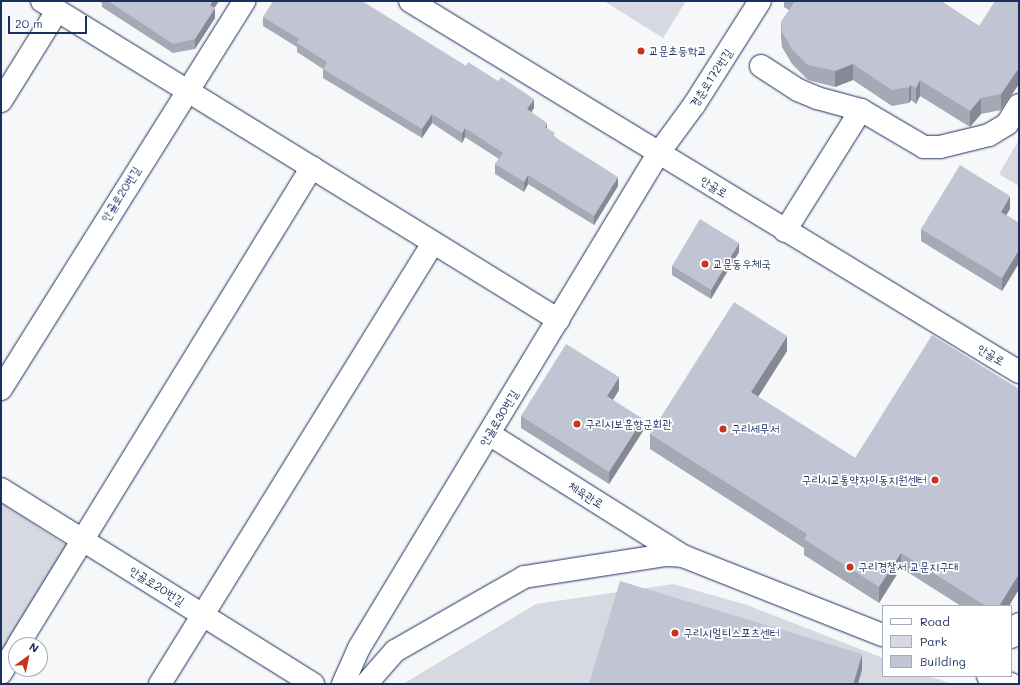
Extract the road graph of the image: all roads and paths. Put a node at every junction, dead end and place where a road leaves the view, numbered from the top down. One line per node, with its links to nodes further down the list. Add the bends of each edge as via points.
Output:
1 (244, 1): 6 (street, 안골로20번길)
2 (410, 1): 10 (street, 안골로)
3 (760, 1): 10 (street, 경춘로172번길, via 694,105)
4 (50, 6): 6 (street); 7 (street)
5 (761, 66): 9 (street, via 798,90)
6 (187, 90): 11 (street); 16 (street, 안골로20번길)
7 (1, 102)
8 (1019, 105): 9 (street, via 1008,124 1000,131 940,147 918,144)
9 (861, 110): 12 (street)
10 (658, 154): 12 (street, 안골로); 14 (street, 안골로30번길)
11 (312, 168): 13 (street); 19 (street)
12 (785, 231): 15 (street, 안골로)
13 (433, 242): 14 (street); 21 (street)
14 (559, 320): 17 (street, 안골로30번길)
15 (1019, 372)
16 (1, 389)
17 (489, 434): 20 (street, 체육관로); 31 (street, 안골로30번길, via 359,648)
18 (1, 489): 19 (street, 안골로20번길)
19 (83, 540): 21 (street, 안골로20번길); 25 (street)
20 (683, 556): 23 (street); 32 (street, via 666,555 531,574 395,651)
21 (204, 616): 29 (street); 30 (street, 안골로20번길)
22 (1019, 624): 24 (street)
23 (882, 635)
24 (1012, 635)
25 (23, 637)
26 (8, 662): 27 (street)
27 (1, 673)
28 (991, 677): 33 (street)
29 (160, 684)
30 (313, 684)
31 (343, 684)
32 (366, 684)
33 (1011, 684)

